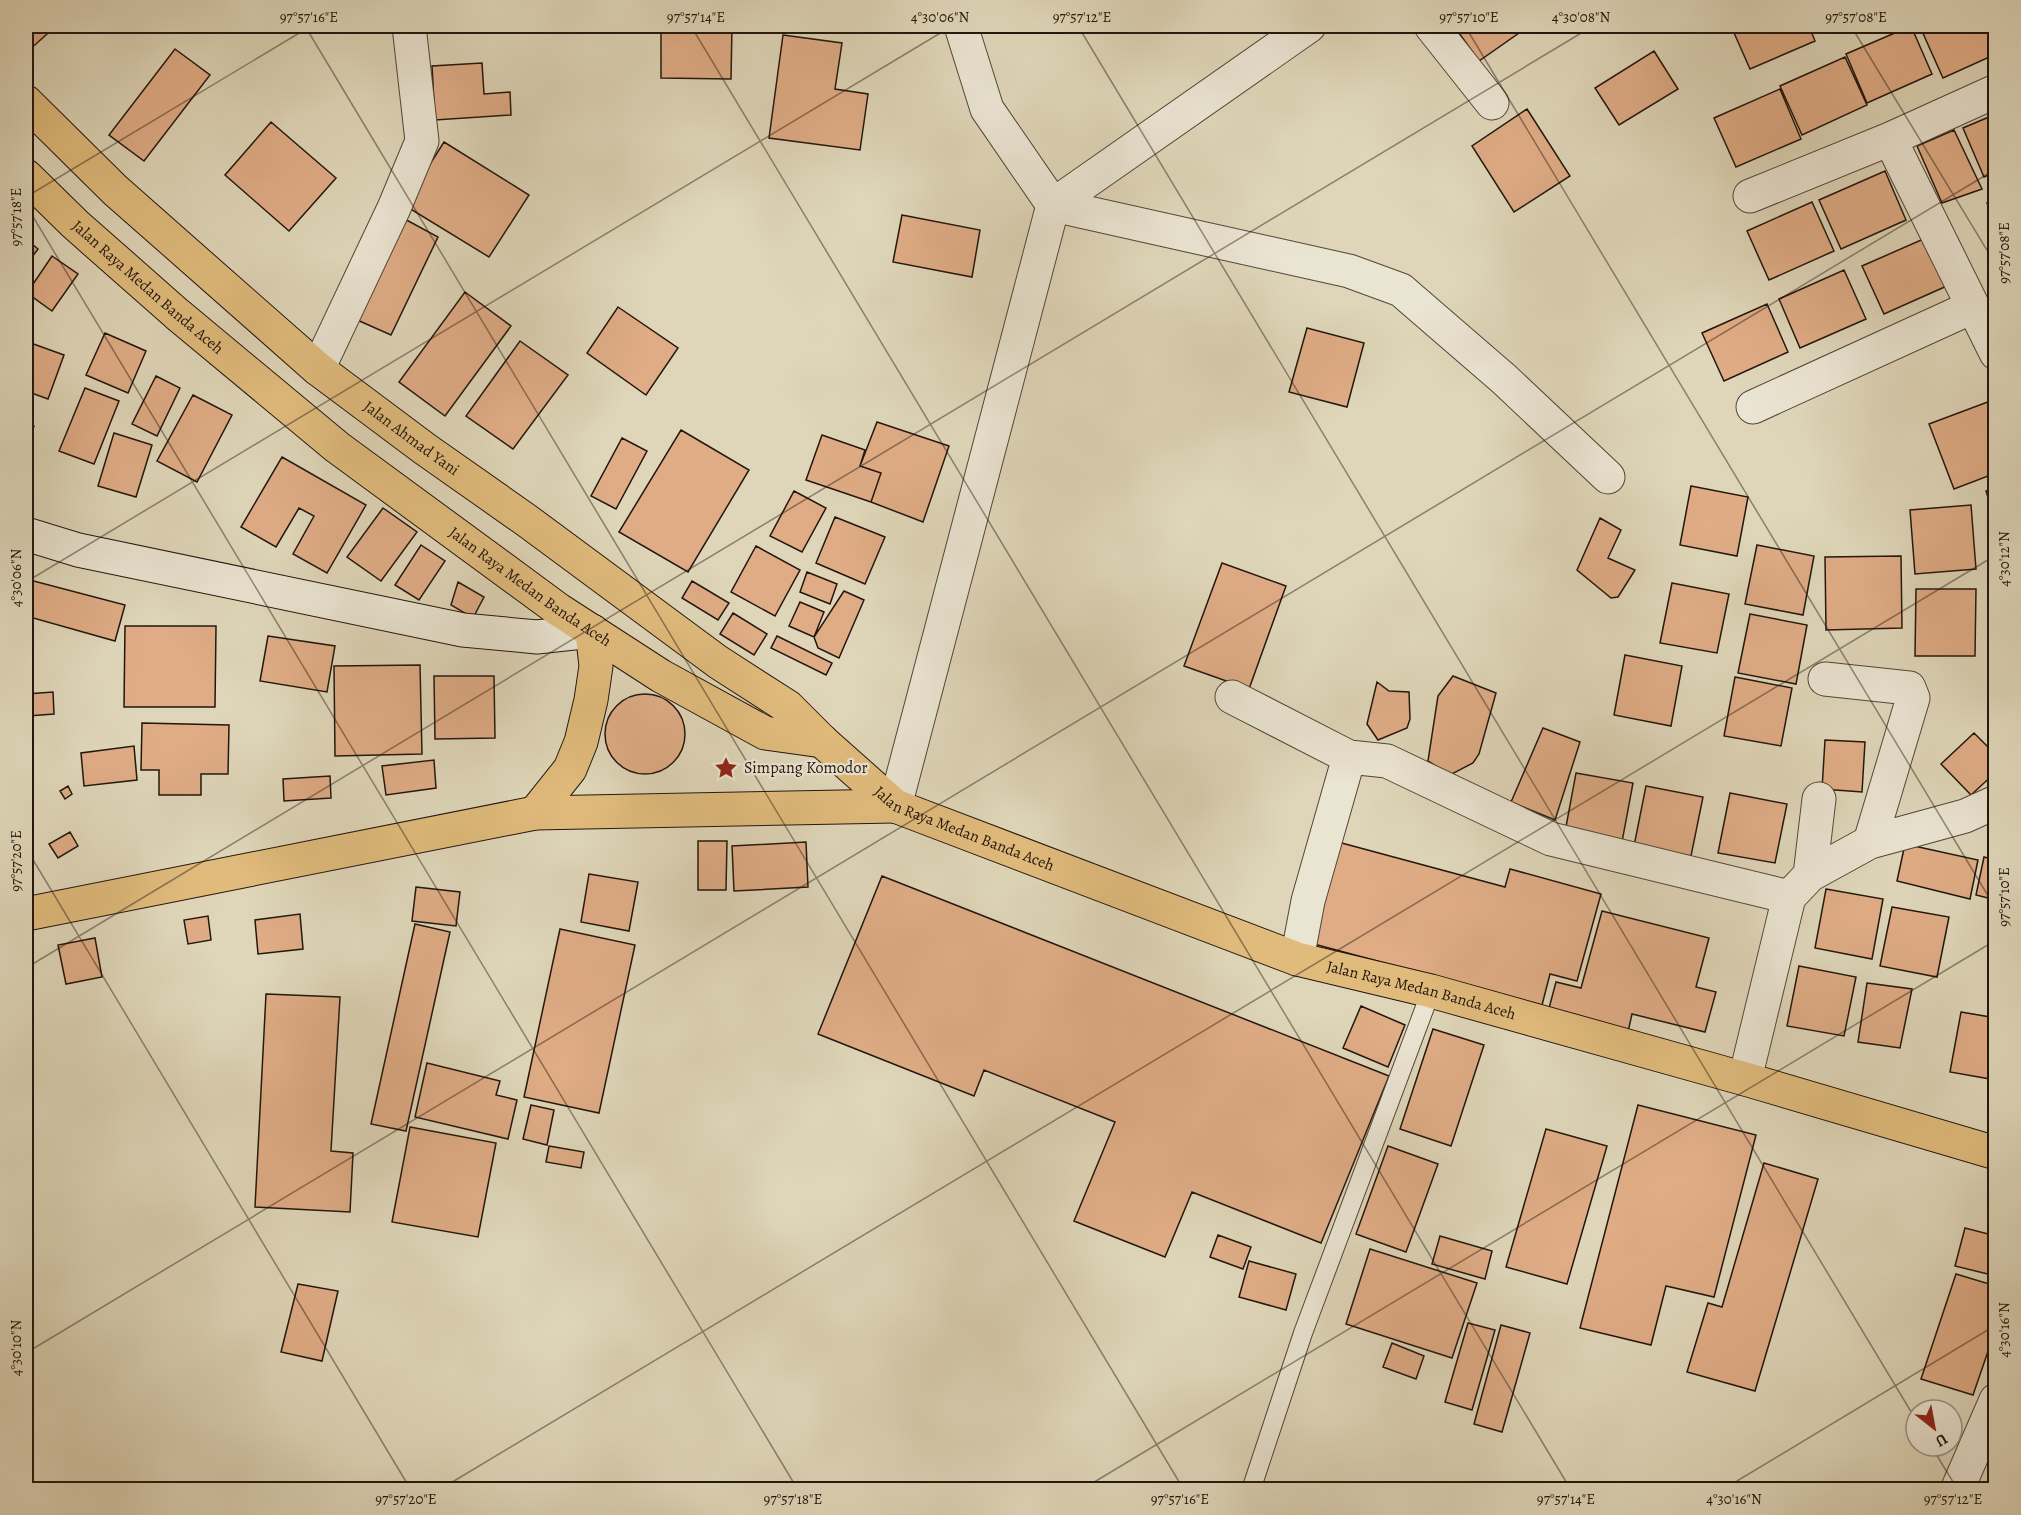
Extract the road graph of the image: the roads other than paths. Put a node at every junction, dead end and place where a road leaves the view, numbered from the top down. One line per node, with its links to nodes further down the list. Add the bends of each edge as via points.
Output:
1 (409, 26): 14 (street, via 422,141)
2 (961, 26): 11 (street, via 987,109)
3 (1310, 26): 11 (street)
4 (1431, 26): 7 (street)
5 (1995, 91): 8 (street)
6 (26, 102): 14 (main road, Jalan Ahmad Yani, via 115,190)
7 (1492, 103)
8 (1890, 139): 10 (street); 12 (street)
9 (26, 176): 18 (main road, Jalan Raya Medan Banda Aceh, via 177,314 337,447)
10 (1750, 196)
11 (1053, 205): 16 (street, via 1349,271 1401,290 1504,379); 25 (street)
12 (1972, 306): 13 (street); 15 (street)
13 (1995, 353)
14 (318, 369): 21 (main road, Jalan Ahmad Yani, via 718,662 788,707)
15 (1753, 407)
16 (1608, 477)
17 (26, 534): 18 (street, via 78,550 463,630 537,637)
18 (592, 632): 21 (main road, Jalan Raya Medan Banda Aceh, via 661,676 765,733); 26 (main road, via 596,666 581,742 570,769)
19 (1825, 679): 28 (street, via 1909,688 1913,698)
20 (1232, 697): 22 (street)
21 (822, 741): 25 (main road, Jalan Raya Medan Banda Aceh)
22 (1349, 757): 29 (street, via 1387,761 1551,839); 31 (street, via 1308,901)
23 (1819, 799): 29 (street)
24 (1995, 802): 27 (street)
25 (895, 806): 26 (main road); 31 (main road, Jalan Raya Medan Banda Aceh)
26 (535, 813): 30 (main road)
27 (1980, 820): 28 (street)
28 (1870, 842): 29 (street)
29 (1799, 886): 33 (street)
30 (26, 914)
31 (1297, 959): 32 (main road, Jalan Raya Medan Banda Aceh)
32 (1431, 991): 33 (main road, Jalan Raya Medan Banda Aceh); 36 (lane, via 1303,1333)
33 (1745, 1079): 34 (main road, Jalan Raya Medan Banda Aceh)
34 (1995, 1153)
35 (1995, 1400): 37 (street)
36 (1251, 1490)
37 (1957, 1490)

